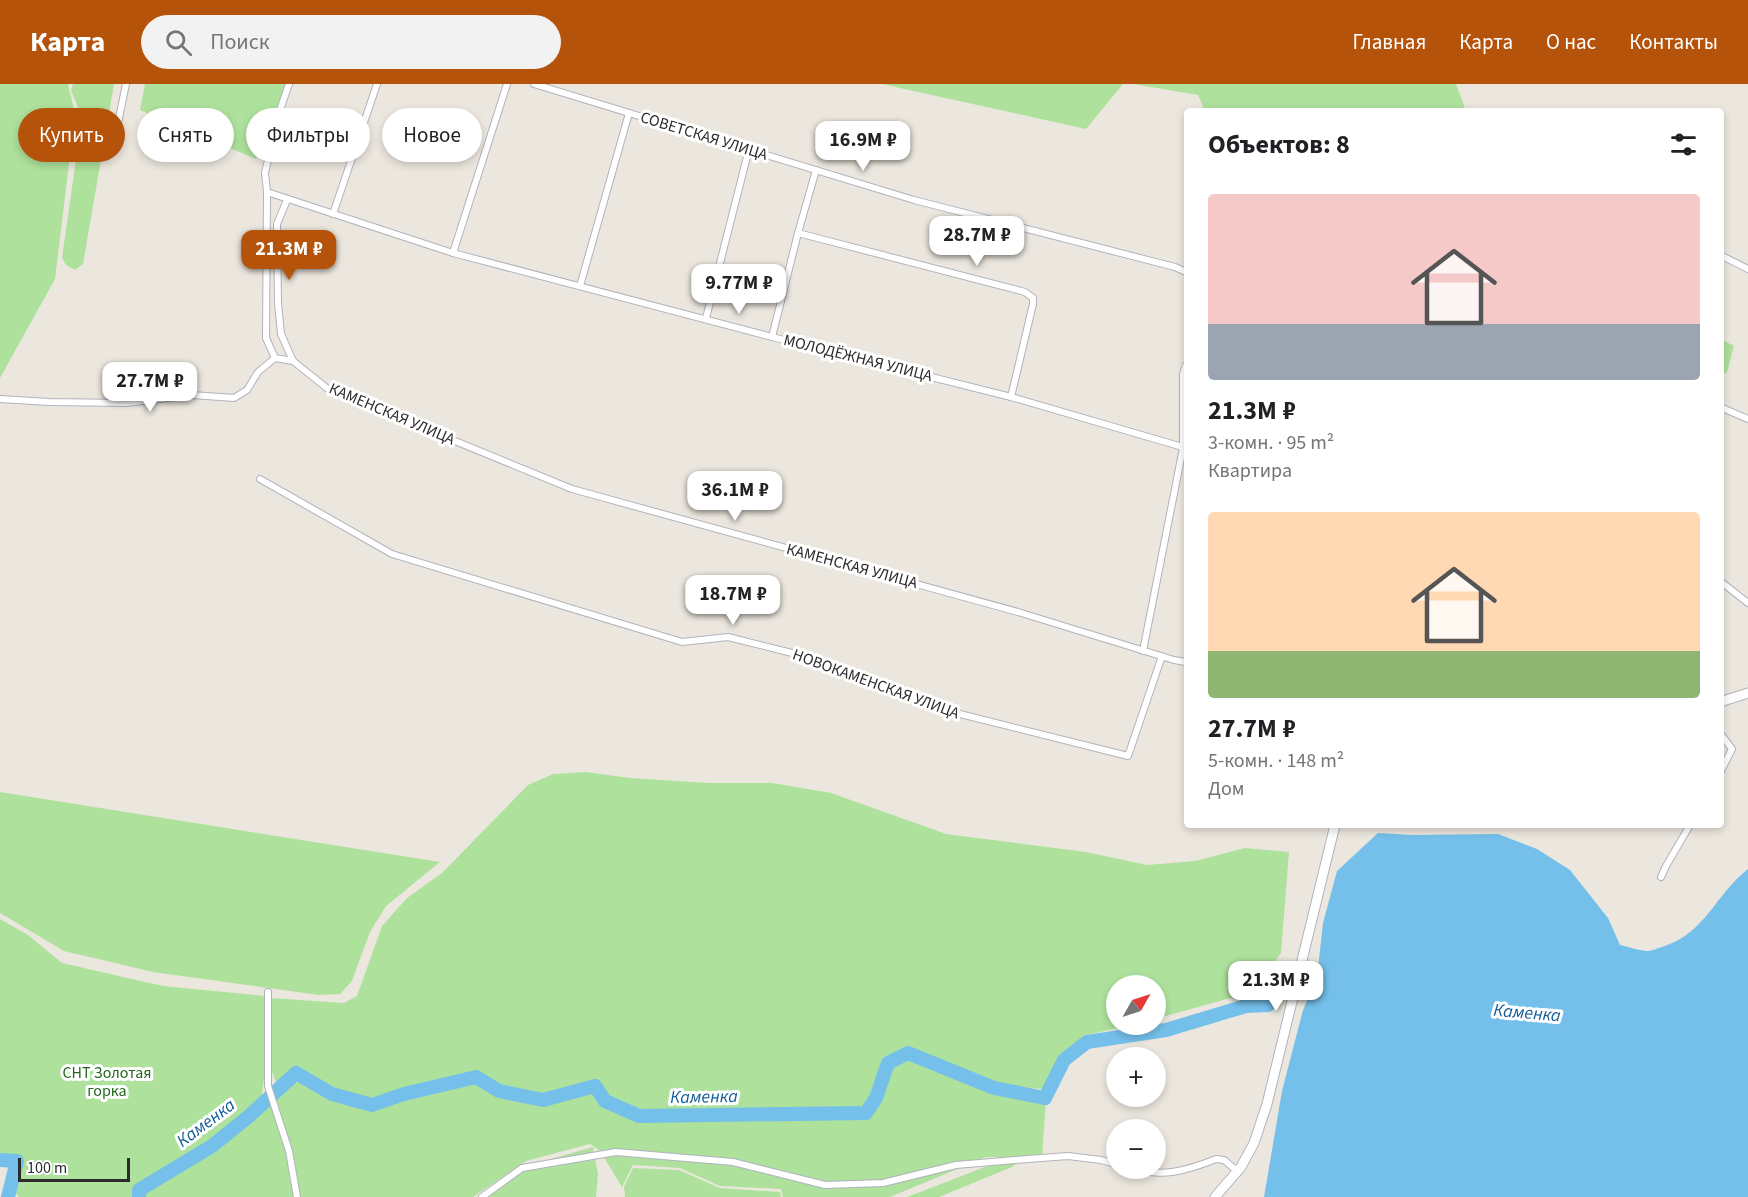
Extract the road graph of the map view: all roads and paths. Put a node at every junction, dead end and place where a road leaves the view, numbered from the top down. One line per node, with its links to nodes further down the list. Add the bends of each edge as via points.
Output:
1 (126, 84): 6 (street)
2 (289, 84): 10 (street, via 265,173)
3 (377, 84): 12 (street)
4 (507, 84): 14 (street)
5 (534, 84): 7 (street, СОВЕТСКАЯ УЛИЦА)
6 (121, 108)
7 (629, 113): 8 (street, СОВЕТСКАЯ УЛИЦА); 18 (street)
8 (749, 149): 9 (street, СОВЕТСКАЯ УЛИЦА); 19 (street)
9 (816, 170): 13 (street); 17 (street, СОВЕТСКАЯ УЛИЦА)
10 (267, 192): 11 (street, МОЛОДЁЖНАЯ УЛИЦА); 21 (street, via 266,338)
11 (287, 200): 12 (street, МОЛОДЁЖНАЯ УЛИЦА); 22 (street, via 276,224 278,303 280,334)
12 (333, 214): 14 (street, МОЛОДЁЖНАЯ УЛИЦА)
13 (798, 233): 20 (street); 24 (street, via 1025,292 1033,298)
14 (453, 252): 18 (street, МОЛОДЁЖНАЯ УЛИЦА)
15 (1724, 257): 16 (street)
16 (1748, 269)
17 (1184, 271)
18 (580, 286): 19 (street, МОЛОДЁЖНАЯ УЛИЦА)
19 (706, 318): 20 (street, МОЛОДЁЖНАЯ УЛИЦА)
20 (772, 337): 24 (street, МОЛОДЁЖНАЯ УЛИЦА)
21 (275, 358): 22 (street); 25 (street, via 258,372 247,390 234,398 192,395 127,403)
22 (293, 361): 34 (street, КАМЕНСКАЯ УЛИЦА, via 328,389 572,489 1018,612)
23 (1184, 371): 27 (street)
24 (1011, 397): 29 (street, МОЛОДЁЖНАЯ УЛИЦА)
25 (0, 399)
26 (1724, 409): 28 (street)
27 (1184, 411)
28 (1748, 419)
29 (1184, 448)
30 (1184, 453): 34 (street)
31 (260, 479): 35 (street, НОВОКАМЕНСКАЯ УЛИЦА, via 392,554 682,642 728,637 800,655 932,707 1128,756)
32 (1724, 584): 33 (street)
33 (1748, 603)
34 (1143, 651): 35 (street, КАМЕНСКАЯ УЛИЦА)
35 (1162, 657): 36 (street, КАМЕНСКАЯ УЛИЦА)
36 (1184, 662)
37 (1748, 693): 38 (street)
38 (1724, 701)
39 (1724, 738): 40 (street, via 1732,749)
40 (1724, 764)
41 (1334, 828): 46 (street, via 1267,1104 1254,1143)
42 (1688, 828): 43 (street)
43 (1661, 877)
44 (268, 992): 48 (street, via 268,1086 289,1151)
45 (1106, 1161): 49 (street, via 1068,1156 956,1165 883,1184 825,1185 733,1162 616,1152 522,1168)
46 (1237, 1170): 47 (street, via 1224,1160 1216,1160); 50 (street)
47 (1166, 1174)
48 (297, 1197)
49 (482, 1197)
50 (1215, 1197)

